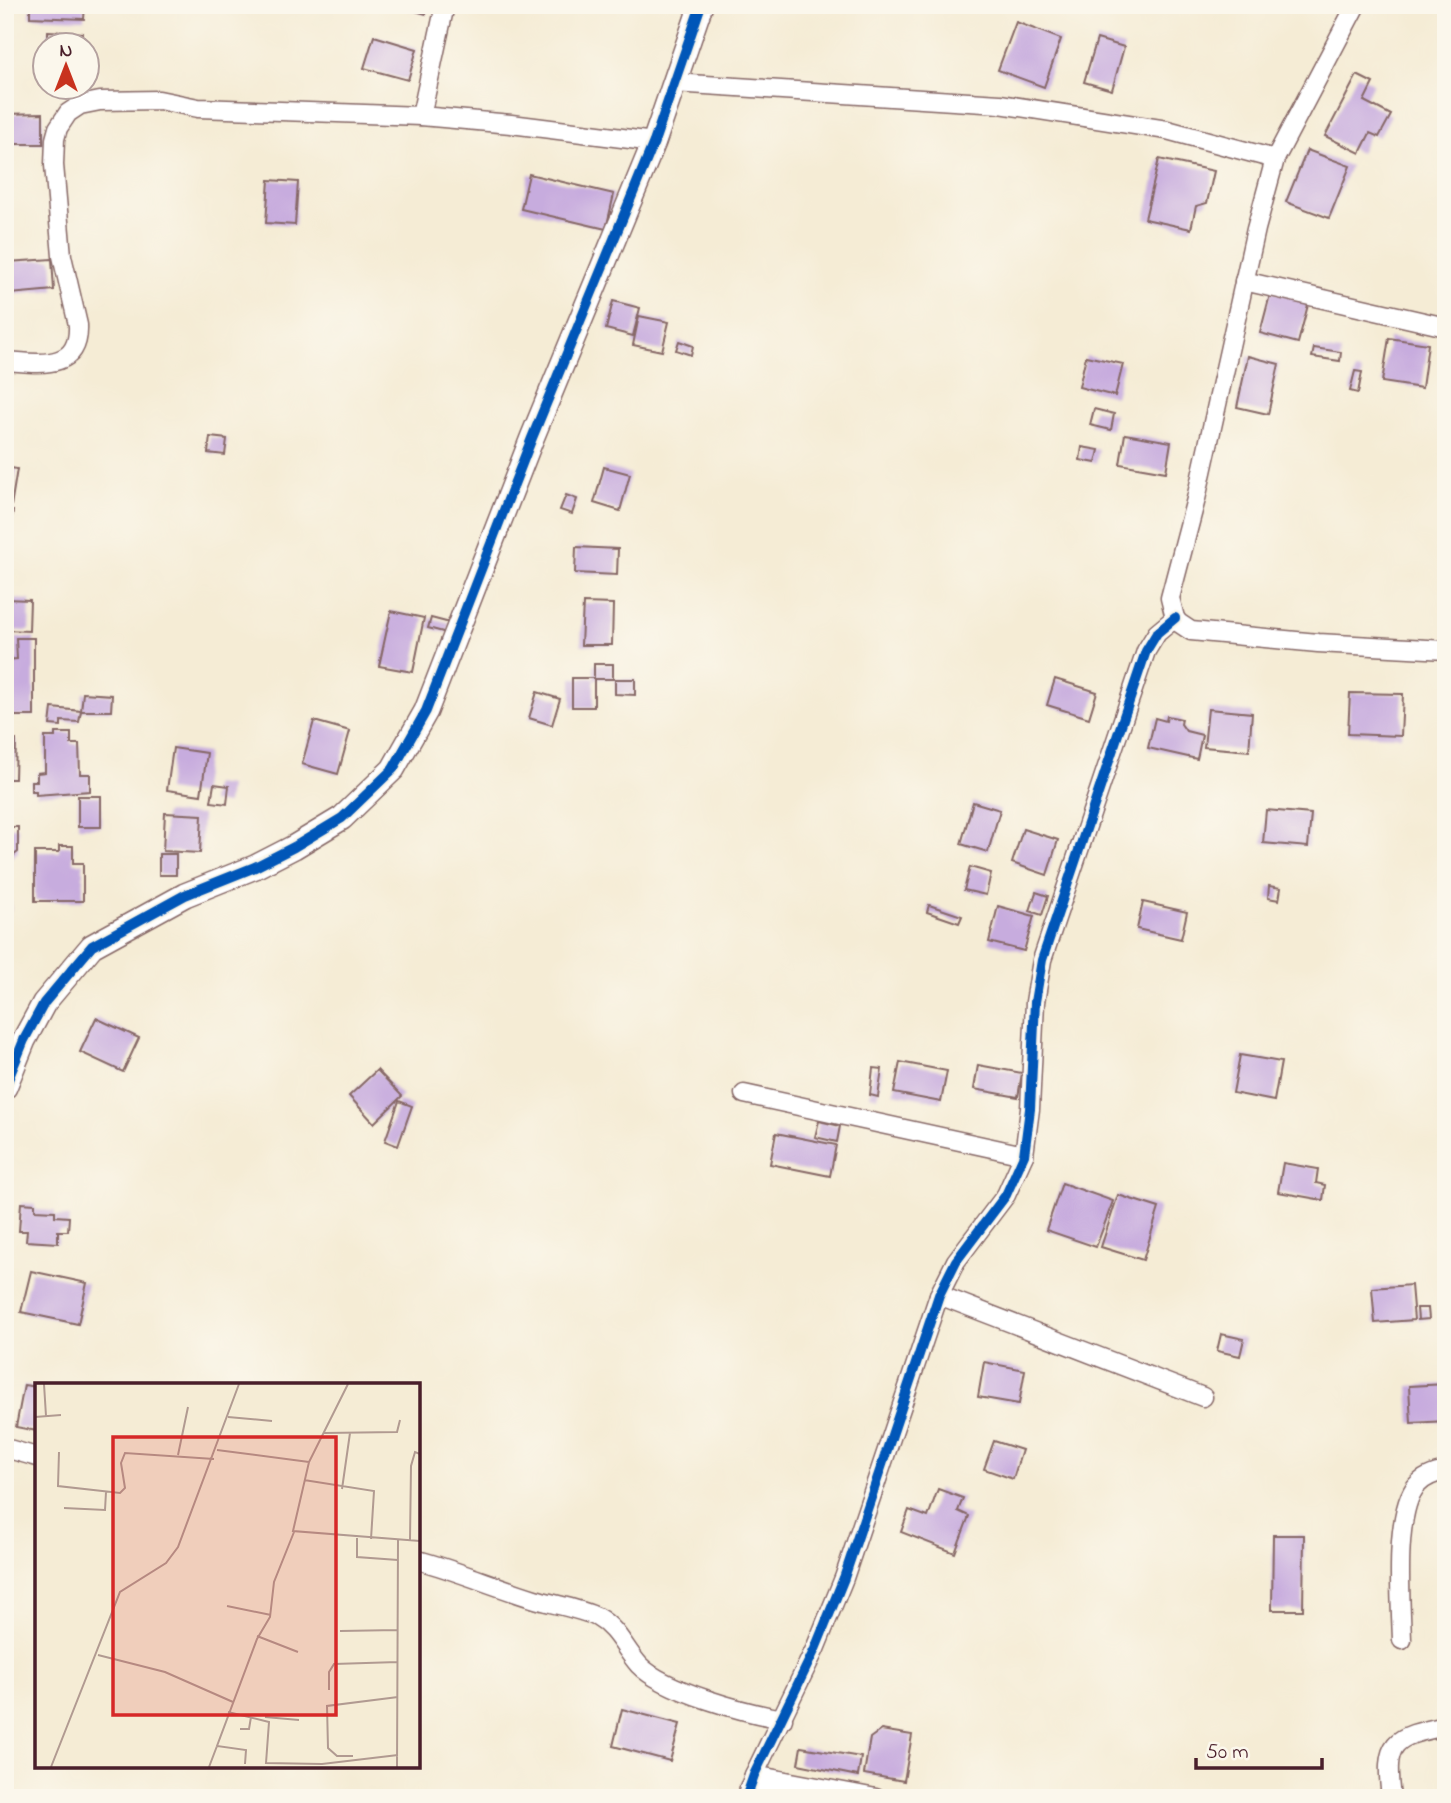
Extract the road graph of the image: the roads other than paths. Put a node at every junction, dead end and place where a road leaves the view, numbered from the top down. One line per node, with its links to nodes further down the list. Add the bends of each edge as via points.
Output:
1 (446, 5): 5 (street)
2 (701, 5): 4 (street)
3 (1356, 5): 7 (street)
4 (674, 83): 6 (street); 7 (street, via 1000,104 1167,130)
5 (421, 116): 6 (street); 10 (street, via 198,108 159,100 80,105 58,128 54,165 58,226 78,325 77,341 69,354 54,363)
6 (654, 142): 13 (street, via 426,711 393,769 342,818 295,847 185,895 92,946 44,1003)
7 (1275, 159): 8 (street)
8 (1244, 281): 9 (street); 11 (street, via 1170,598)
9 (1446, 327)
10 (5, 361)
11 (1175, 618): 12 (street, via 1185,628 1199,632); 15 (street, via 1157,632 1146,651 1047,939 1035,1002)
12 (1446, 650)
13 (5, 1087)
14 (744, 1094): 15 (street)
15 (1024, 1155): 16 (street, via 1006,1195 956,1261)
16 (939, 1295): 17 (street); 23 (street, via 844,1578)
17 (1203, 1397)
18 (5, 1448): 19 (street)
19 (35, 1456)
20 (1446, 1471): 22 (street, via 1426,1478 1408,1503 1402,1529)
21 (420, 1561): 23 (street, via 595,1616 615,1630 640,1666 665,1682 743,1712)
22 (1402, 1640)
23 (783, 1719): 25 (street)
24 (1446, 1726): 28 (street, via 1401,1738 1392,1746 1388,1759)
25 (750, 1786): 26 (street); 27 (street)
26 (802, 1798)
27 (876, 1798)
28 (1391, 1798)

